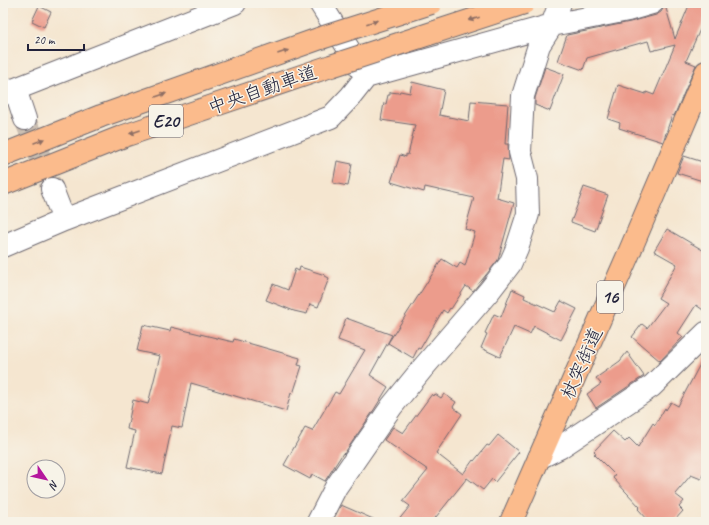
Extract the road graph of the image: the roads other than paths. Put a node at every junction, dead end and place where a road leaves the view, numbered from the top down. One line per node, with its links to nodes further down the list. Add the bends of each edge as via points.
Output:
1 (236, 3): 10 (street)
2 (320, 3): 9 (street)
3 (432, 3): 12 (main road, 中央自動車道 / E20, one-way to 3, bridge, via 101,116 321,38)
4 (524, 3): 13 (main road, 中央自動車道 / E20, one-way to 13, bridge, via 124,136)
5 (560, 3): 7 (street)
6 (652, 3): 7 (street)
7 (552, 25): 9 (street); 19 (street, via 539,45 523,96 520,152 528,180 528,214 510,264 392,406 336,486)
8 (706, 72): 18 (main road, 杖突街道 / 16)
9 (366, 77): 15 (street, via 331,117)
10 (9, 91): 11 (street)
11 (25, 119)
12 (3, 155)
13 (3, 184)
14 (52, 189): 15 (street)
15 (64, 220): 16 (street)
16 (3, 246)
17 (706, 333): 18 (street, via 652,386 559,448)
18 (539, 458): 20 (main road, 杖突街道 / 16)
19 (318, 522)
20 (511, 522)

